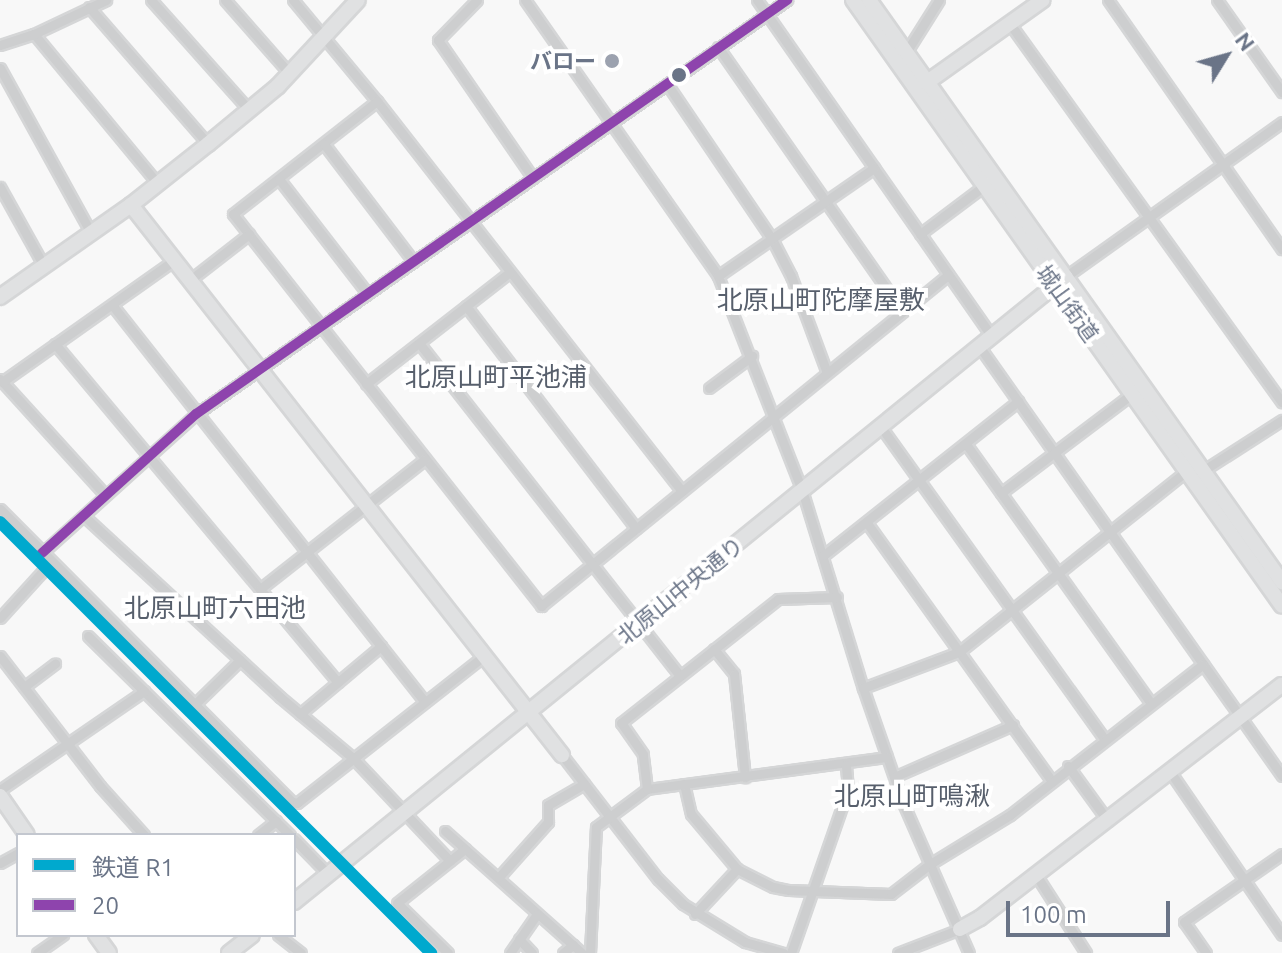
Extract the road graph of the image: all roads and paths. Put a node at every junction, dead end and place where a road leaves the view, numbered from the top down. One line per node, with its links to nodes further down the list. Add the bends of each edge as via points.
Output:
1 (106, 0): 16 (street)
2 (151, 0): 30 (street)
3 (225, 0): 25 (street)
4 (293, 0): 20 (street)
5 (358, 0): 20 (street)
6 (477, 0): 37 (street, via 438,40)
7 (525, 0): 32 (street)
8 (757, 0): 17 (street)
9 (787, 0): 17 (street)
10 (853, 0): 40 (street, 城山街道)
11 (869, 0): 23 (street, 城山街道)
12 (939, 0): 23 (street)
13 (1043, 0): 18 (street)
14 (1108, 0): 35 (street)
15 (1217, 0): 28 (street)
16 (89, 7): 19 (street); 33 (street)
17 (767, 14): 22 (street); 36 (street)
18 (1010, 24): 26 (street); 44 (street)
19 (34, 34): 21 (street); 39 (street)
20 (326, 38): 25 (street); 29 (street)
21 (0, 45)
22 (718, 47): 27 (street); 42 (street)
23 (905, 54): 26 (street, 城山街道)
24 (0, 68): 46 (street)
25 (290, 74): 30 (street)
26 (926, 83): 58 (street, 城山街道)
27 (667, 84): 32 (street); 49 (street)
28 (1282, 92)
29 (377, 101): 34 (street); 45 (street)
30 (249, 110): 33 (street)
31 (1282, 122): 35 (street)
32 (611, 123): 37 (street); 56 (street)
33 (208, 144): 39 (street)
34 (324, 144): 38 (street); 52 (street)
35 (1224, 164): 44 (street); 50 (street)
36 (874, 168): 42 (street); 48 (street)
37 (532, 177): 45 (street)
38 (279, 179): 47 (street, via 233,214); 59 (street)
39 (158, 184): 43 (street)
40 (984, 186): 48 (street); 58 (street, 城山街道)
41 (0, 187): 53 (street)
42 (825, 201): 49 (street); 63 (street)
43 (131, 205): 46 (street); 51 (street)
44 (1149, 218): 58 (street); 77 (street)
45 (471, 221): 52 (street); 54 (street)
46 (91, 233): 53 (street)
47 (249, 234): 57 (street); 64 (street)
48 (920, 234): 55 (street)
49 (772, 239): 56 (street); 71 (street)
50 (1282, 249)
51 (174, 260): 57 (street); 61 (street)
52 (414, 262): 59 (street)
53 (44, 266): 60 (street)
54 (510, 272): 62 (street); 90 (street)
55 (948, 275): 63 (street); 65 (street)
56 (718, 276): 69 (street)
57 (190, 280): 70 (street)
58 (1060, 281): 65 (street, 北原山中央通り); 75 (street, 城山街道); 87 (street, 城山街道)
59 (368, 294): 64 (street)
60 (0, 297)
61 (113, 306): 67 (street); 78 (street)
62 (466, 306): 66 (street); 97 (street)
63 (902, 311): 71 (street)
64 (322, 326): 70 (street); 73 (street)
65 (991, 335): 68 (street, 北原山中央通り)
66 (419, 343): 73 (street); 103 (street)
67 (55, 344): 72 (street); 84 (street)
68 (979, 346): 76 (street); 81 (street, 北原山中央通り)
69 (752, 356): 74 (street); 79 (street)
70 (261, 369): 78 (street); 93 (street)
71 (827, 373): 79 (street)
72 (1, 380): 92 (street)
73 (366, 384): 85 (street)
74 (709, 388)
75 (1133, 393): 83 (street); 86 (street, 城山街道)
76 (1018, 401): 82 (street); 83 (street)
77 (1282, 402)
78 (196, 414): 84 (street); 99 (street)
79 (775, 415): 89 (street); 90 (street)
80 (1280, 426): 87 (street)
81 (881, 427): 88 (street); 89 (street, 北原山中央通り)
82 (966, 444): 88 (street); 91 (street)
83 (1056, 453): 91 (street); 98 (street)
84 (151, 457): 92 (street); 106 (street)
85 (425, 459): 93 (street); 103 (street, via 541,606)
86 (1188, 470): 98 (street); 108 (street, 城山街道)
87 (1204, 470): 105 (street, 城山街道)
88 (920, 481): 96 (street); 109 (street)
89 (802, 490): 101 (street); 111 (street, 北原山中央通り)
90 (682, 491): 97 (street)
91 (1001, 493): 104 (street)
92 (105, 495): 95 (street)
93 (366, 504): 99 (street); 117 (street)
94 (0, 509): 100 (street)
95 (84, 516): 100 (street); 118 (street)
96 (867, 523): 101 (street); 115 (street)
97 (636, 528): 103 (street)
98 (1109, 531): 104 (street); 120 (street)
99 (306, 551): 106 (street); 113 (street)
100 (42, 553): 102 (street)
101 (824, 555): 107 (street)
102 (51, 562): 110 (street); 129 (street)
103 (591, 565): 111 (street)
104 (1058, 572): 109 (street); 128 (street)
105 (1282, 582)
106 (260, 589): 122 (street)
107 (837, 597): 114 (street, via 778,599); 125 (street)
108 (1282, 606)
109 (1013, 610): 115 (street); 134 (street)
110 (0, 618)
111 (638, 623): 121 (street); 130 (street, 北原山中央通り)
112 (88, 636): 126 (street)
113 (381, 646): 122 (street); 127 (street)
114 (714, 649): 121 (street); 143 (street, via 734,674)
115 (959, 652): 125 (street); 133 (street)
116 (0, 656): 124 (street)
117 (484, 656): 127 (street); 130 (street)
118 (240, 660): 129 (street); 131 (street)
119 (55, 664): 124 (street)
120 (1203, 664): 128 (street); 132 (street)
121 (680, 676): 148 (street, via 621,723 643,754)
122 (338, 682): 131 (street)
123 (1282, 685): 132 (street)
124 (24, 687): 135 (street)
125 (863, 688): 137 (street)
126 (144, 691): 135 (street); 153 (street)
127 (425, 702): 138 (street)
128 (1151, 703): 134 (street)
129 (195, 704): 138 (street, via 292,802)
130 (529, 712): 136 (street); 151 (street, 北原山中央通り)
131 (300, 714): 138 (street)
132 (1241, 717): 141 (street); 142 (street)
133 (1013, 725): 144 (street); 145 (street)
134 (1104, 738): 140 (street)
135 (68, 743): 149 (street); 157 (street)
136 (562, 755): 146 (street)
137 (887, 757): 139 (street); 144 (street)
138 (353, 758): 151 (street)
139 (846, 765): 143 (street); 170 (street, via 848,789)
140 (1068, 766): 145 (street); 154 (street)
141 (1171, 773): 154 (street); 169 (street)
142 (1282, 776)
143 (745, 777): 147 (street)
144 (894, 777): 164 (street)
145 (1051, 780): 164 (street, via 1010,815)
146 (584, 784): 152 (street); 168 (street, via 548,805 548,822)
147 (684, 784): 148 (street); 165 (street, via 691,814)
148 (647, 789): 152 (street)
149 (0, 790)
150 (0, 796): 156 (street)
151 (403, 812): 163 (street); 166 (street, 北原山中央通り)
152 (609, 817): 173 (street, via 658,879); 189 (street, via 596,827)
153 (276, 821): 158 (street); 159 (street)
154 (1108, 821): 167 (street)
155 (445, 831): 161 (street)
156 (26, 833)
157 (142, 833)
158 (261, 833)
159 (288, 833)
160 (296, 841): 166 (street)
161 (465, 849): 163 (street); 168 (street)
162 (1282, 854): 169 (street)
163 (450, 861): 184 (street, via 397,903)
164 (930, 864): 170 (street, via 891,894); 174 (street)
165 (737, 869): 170 (street, via 773,887); 173 (street)
166 (328, 874): 171 (street, 北原山中央通り)
167 (1036, 875): 174 (street); 194 (street)
168 (499, 877): 172 (street)
169 (1244, 882): 175 (street); 195 (street, via 1184,922)
170 (813, 890): 191 (street)
171 (296, 900)
172 (537, 914): 179 (street); 180 (street)
173 (695, 914): 190 (street, via 745,942)
174 (960, 929): 192 (street); 193 (street)
175 (1282, 935)
176 (60, 937): 181 (street)
177 (249, 937): 182 (street)
178 (281, 937): 183 (street)
179 (519, 939): 185 (street); 186 (street)
180 (573, 945): 187 (street); 188 (street)
181 (37, 953)
182 (229, 953)
183 (301, 953)
184 (448, 953)
185 (510, 953)
186 (532, 953)
187 (563, 953)
188 (582, 953)
189 (590, 953)
190 (783, 953)
191 (791, 953)
192 (898, 953)
193 (969, 953)
194 (1086, 953)
195 (1206, 953)

